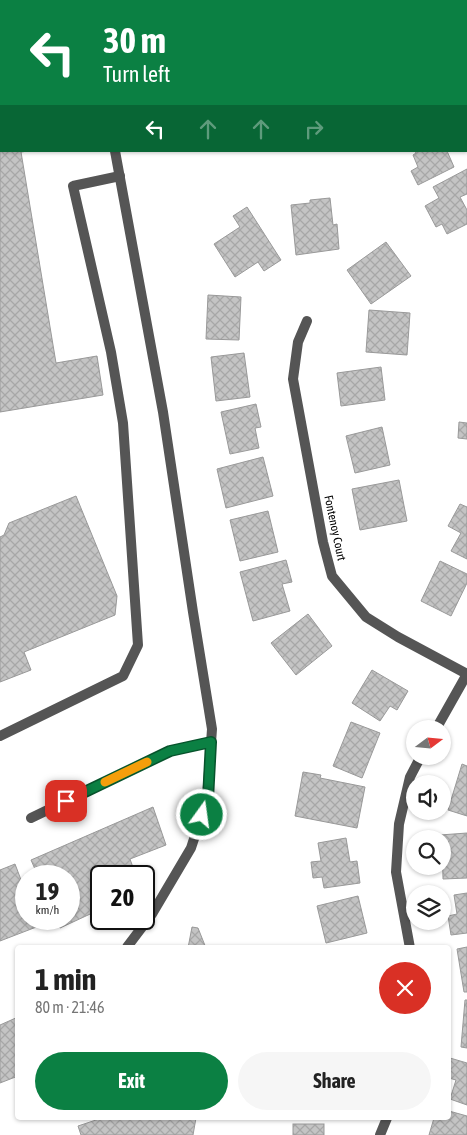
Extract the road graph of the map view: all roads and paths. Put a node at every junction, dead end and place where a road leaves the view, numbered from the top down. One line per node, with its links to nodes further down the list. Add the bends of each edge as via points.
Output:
1 (115, 152): 2 (street)
2 (120, 176): 6 (street, via 73,186 111,352 123,423 138,645 123,676); 7 (street, via 163,412 212,729)
3 (307, 321): 4 (street, Fontenoy Court, via 298,342 293,379 332,576 366,618)
4 (467, 674): 5 (street)
5 (441, 720)
6 (0, 736)
7 (211, 742): 9 (street, via 170,751); 10 (street, via 208,799 191,848 152,914)
8 (416, 765): 11 (street, via 410,777 399,824 396,872)
9 (31, 818)
10 (129, 945)
11 (409, 945)
12 (386, 1120): 13 (street)
13 (380, 1135)

